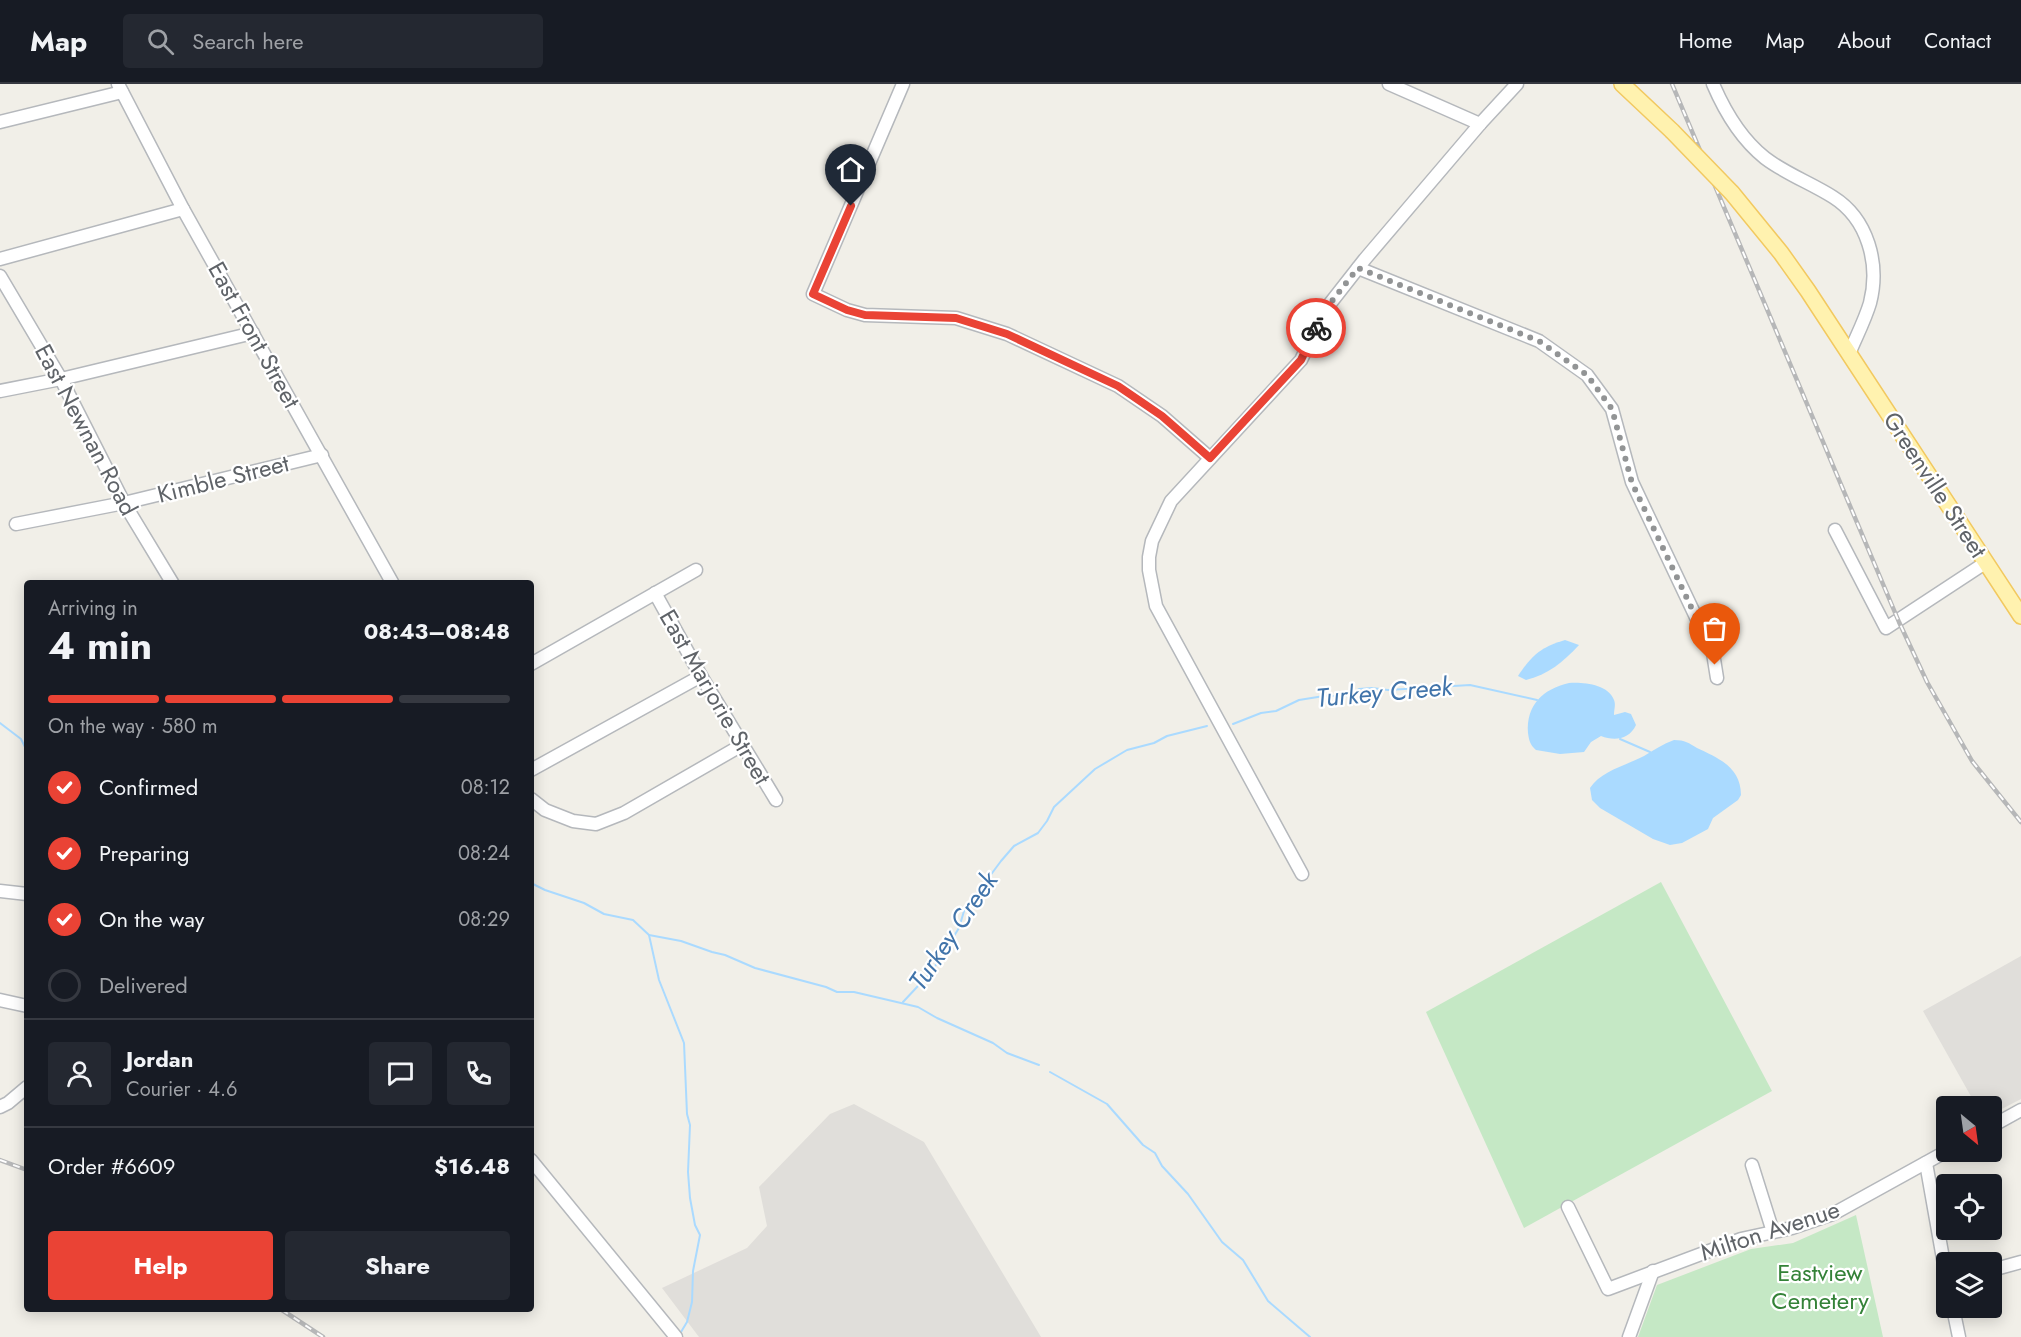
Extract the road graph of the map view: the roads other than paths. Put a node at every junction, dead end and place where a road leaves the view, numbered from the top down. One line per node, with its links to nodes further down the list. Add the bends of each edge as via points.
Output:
1 (903, 84): 18 (street, via 813,294 865,315 956,318 1007,334 1118,386 1162,416)
2 (1389, 84): 8 (street)
3 (1517, 84): 8 (street)
4 (1622, 84): 14 (main road, Greenville Street, bridge, via 1732,193 1781,253)
5 (1713, 84): 14 (street, via 1730,118 1755,149 1775,165 1839,201 1863,229 1872,258 1872,291)
6 (120, 88): 7 (street); 9 (street, East Front Street)
7 (0, 122)
8 (1480, 124): 11 (street)
9 (183, 209): 10 (street); 13 (street, East Front Street)
10 (0, 259)
11 (1358, 268): 18 (street, via 1325,310 1301,360); 30 (street, via 1539,341 1587,375 1612,409 1632,483 1713,653)
12 (0, 276): 15 (street, East Newnan Road)
13 (253, 333): 15 (street); 17 (street, East Front Street)
14 (1849, 354): 22 (main road, Greenville Street)
15 (61, 379): 16 (street); 19 (street, East Newnan Road)
16 (0, 391)
17 (322, 455): 19 (street, Kimble Street); 25 (street, East Front Street)
18 (1210, 458): 35 (street, via 1171,501 1152,541 1149,570 1156,606)
19 (124, 503): 20 (street, Kimble Street); 24 (street, East Newnan Road)
20 (16, 524)
21 (1835, 530): 22 (street, via 1886,628)
22 (1985, 563): 27 (main road, Greenville Street)
23 (696, 570): 26 (street)
24 (171, 580)
25 (391, 580)
26 (655, 593): 28 (street); 29 (street, East Marjorie Street)
27 (2021, 616)
28 (534, 662)
29 (701, 676): 31 (street, East Marjorie Street); 32 (street)
30 (1717, 678)
31 (742, 745): 33 (street, East Marjorie Street); 34 (street, via 624,813 596,824 564,818)
32 (534, 768)
33 (776, 800)
34 (534, 801)
35 (1302, 874)
36 (0, 891): 37 (street)
37 (24, 894)
38 (0, 1000): 39 (street)
39 (24, 1005)
40 (24, 1089): 41 (street)
41 (0, 1107)
42 (2021, 1110): 43 (street)
43 (2002, 1120)
44 (1936, 1157): 45 (street, Milton Avenue)
45 (1926, 1163): 49 (street, Milton Avenue, via 1833,1214); 50 (street)
46 (534, 1164): 55 (street)
47 (1752, 1165): 49 (street)
48 (1568, 1207): 53 (street, Milton Avenue, via 1608,1289)
49 (1773, 1232): 53 (street, Milton Avenue, via 1741,1239)
50 (1942, 1252)
51 (2021, 1262): 52 (street)
52 (2002, 1267)
53 (1653, 1271): 56 (street)
54 (1955, 1318): 57 (street)
55 (676, 1337)
56 (1629, 1337)
57 (1959, 1337)

